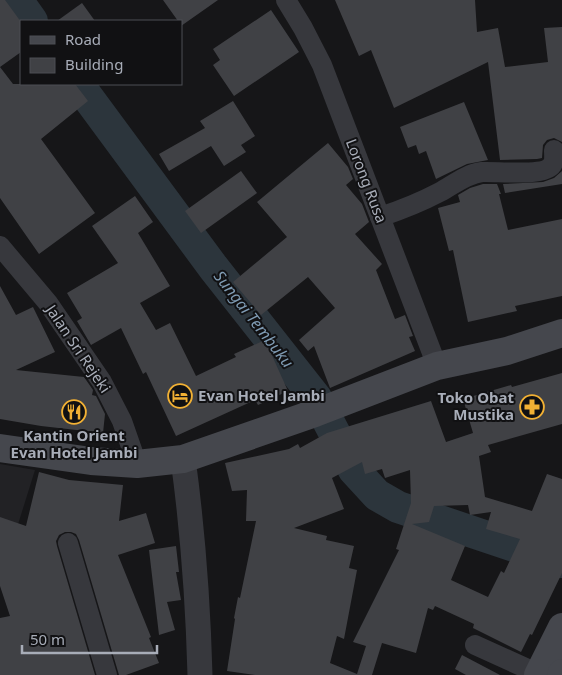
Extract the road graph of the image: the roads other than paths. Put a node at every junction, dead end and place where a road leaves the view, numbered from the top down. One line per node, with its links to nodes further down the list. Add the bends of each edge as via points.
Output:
1 (286, 0): 3 (street, Lorong Rusa, via 322,65)
2 (554, 150): 3 (street, via 554,161 547,169 479,173 409,207)
3 (380, 216): 6 (street, Lorong Rusa)
4 (0, 246): 9 (street, Jalan Sri Rejeki, via 48,303 102,382 122,421)
5 (562, 333): 6 (main road, via 507,351)
6 (437, 366): 8 (main road)
7 (0, 448): 9 (main road)
8 (183, 459): 9 (main road); 15 (street, via 192,524)
9 (137, 464)
10 (68, 543): 14 (street)
11 (562, 627): 13 (main road)
12 (475, 645): 13 (street)
13 (550, 674)
14 (107, 675)
15 (200, 675)

